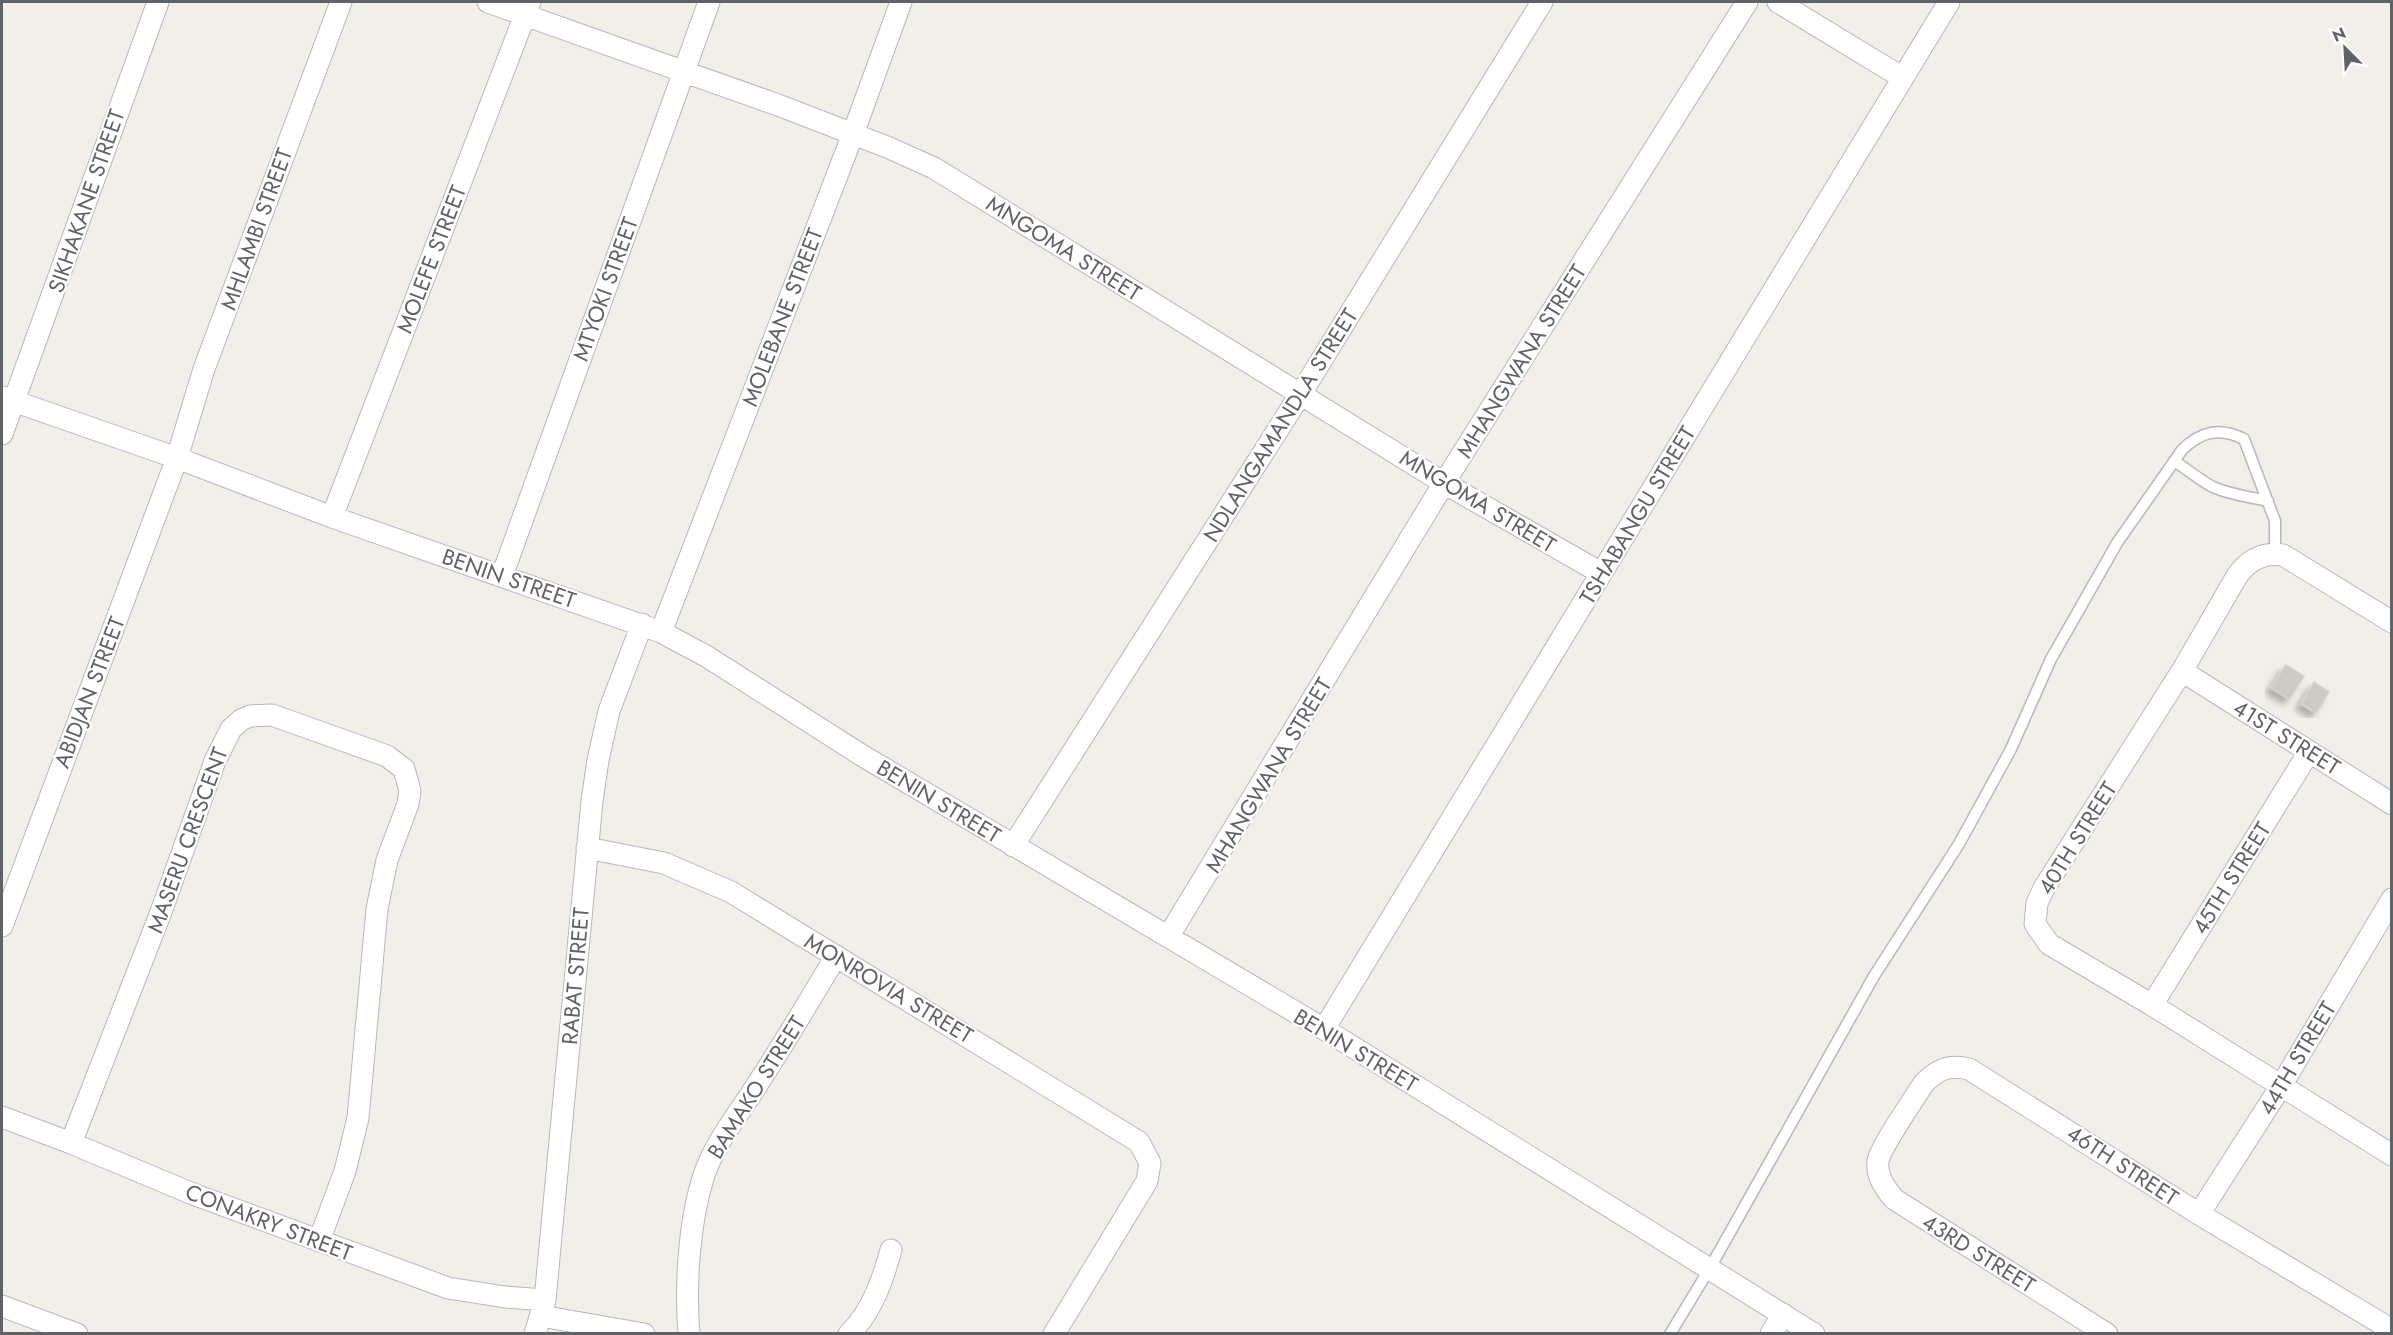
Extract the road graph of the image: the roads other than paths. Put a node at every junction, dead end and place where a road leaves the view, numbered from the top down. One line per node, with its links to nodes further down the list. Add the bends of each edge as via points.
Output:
1 (158, 2): 15 (street, SIKHAKANE STREET)
2 (341, 2): 17 (street, MHLAMBI STREET, via 204,369)
3 (488, 2): 10 (street, MNGOMA STREET)
4 (709, 2): 11 (street, MTYOKI STREET)
5 (901, 2): 13 (street, MOLEBANE STREET)
6 (1542, 2): 14 (street, NDLANGAMANDLA STREET)
7 (1747, 2): 19 (street, MHANGWANA STREET)
8 (1778, 2): 12 (street)
9 (1949, 2): 12 (street, TSHABANGU STREET)
10 (528, 8): 11 (street, MNGOMA STREET); 21 (street, MOLEFE STREET)
11 (682, 71): 13 (street, MNGOMA STREET); 24 (street, MTYOKI STREET)
12 (1903, 78): 23 (street, TSHABANGU STREET)
13 (853, 134): 14 (street, MNGOMA STREET, via 911,157 952,179); 27 (street, MOLEBANE STREET)
14 (1300, 395): 19 (street, MNGOMA STREET); 31 (street, NDLANGAMANDLA STREET)
15 (7, 399): 16 (street, SIKHAKANE STREET); 17 (street, BENIN STREET)
16 (2, 434)
17 (177, 458): 21 (street, BENIN STREET); 34 (street, ABIDJAN STREET)
18 (2174, 462): 20 (lane, via 2211,486); 20 (lane, via 2194,438 2230,432 2244,439); 47 (lane, via 2117,543 2051,659 2011,749 1959,844 1874,976)
19 (1444, 483): 23 (street, MNGOMA STREET); 35 (street, MHANGWANA STREET)
20 (2268, 501): 22 (lane, via 2275,520)
21 (332, 517): 24 (street, BENIN STREET)
22 (2275, 554): 25 (street, via 2283,555); 28 (street, 40TH STREET, via 2260,556 2243,567)
23 (1601, 573): 38 (street, TSHABANGU STREET)
24 (502, 576): 26 (street, BENIN STREET)
25 (2391, 622)
26 (642, 624): 27 (street, BENIN STREET); 32 (street, RABAT STREET, via 607,721)
27 (662, 632): 31 (street, BENIN STREET)
28 (2182, 670): 29 (street, 41ST STREET); 37 (street, 40TH STREET, via 2044,888 2034,913 2035,924 2049,944)
29 (2309, 752): 30 (street, 41ST STREET); 37 (street, 45TH STREET)
30 (2391, 804)
31 (1014, 846): 35 (street, BENIN STREET)
32 (587, 848): 36 (street, MONROVIA STREET, via 682,869 732,892); 50 (street, RABAT STREET)
33 (2391, 899): 39 (street, 44TH STREET)
34 (2, 926)
35 (1168, 938): 38 (street, BENIN STREET)
36 (836, 956): 54 (street, BAMAKO STREET, via 704,1173 692,1234); 56 (street, MONROVIA STREET, via 1128,1134 1149,1158 1151,1168 1146,1181)
37 (2152, 1005): 39 (street, 40TH STREET)
38 (1323, 1029): 47 (street, BENIN STREET)
39 (2281, 1086): 43 (street, 40TH STREET); 44 (street, 44TH STREET)
40 (2, 1117): 41 (street, CONAKRY STREET)
41 (71, 1143): 45 (street, CONAKRY STREET); 45 (street, MASERU CRESCENT, via 215,761 231,729 250,716 272,715 387,756 404,769 410,791 387,860 377,909 356,1128)
42 (1880, 1154): 44 (street, 46TH STREET, via 1924,1083 1945,1067 1958,1066 2001,1088); 60 (street, 43RD STREET, via 1879,1173 1894,1199)
43 (2391, 1155)
44 (2199, 1214): 51 (street, 46TH STREET)
45 (319, 1241): 50 (street, CONAKRY STREET, via 448,1288 505,1297)
46 (891, 1250): 55 (street, via 865,1315)
47 (1710, 1268): 49 (street, BENIN STREET); 57 (lane)
48 (2, 1306): 52 (street)
49 (1783, 1314): 58 (street); 59 (street, BENIN STREET)
50 (540, 1316): 53 (street)
51 (2391, 1330)
52 (77, 1334)
53 (644, 1334)
54 (689, 1334)
55 (849, 1334)
56 (1054, 1334)
57 (1670, 1334)
58 (1771, 1334)
59 (1814, 1334)
60 (2107, 1334)

